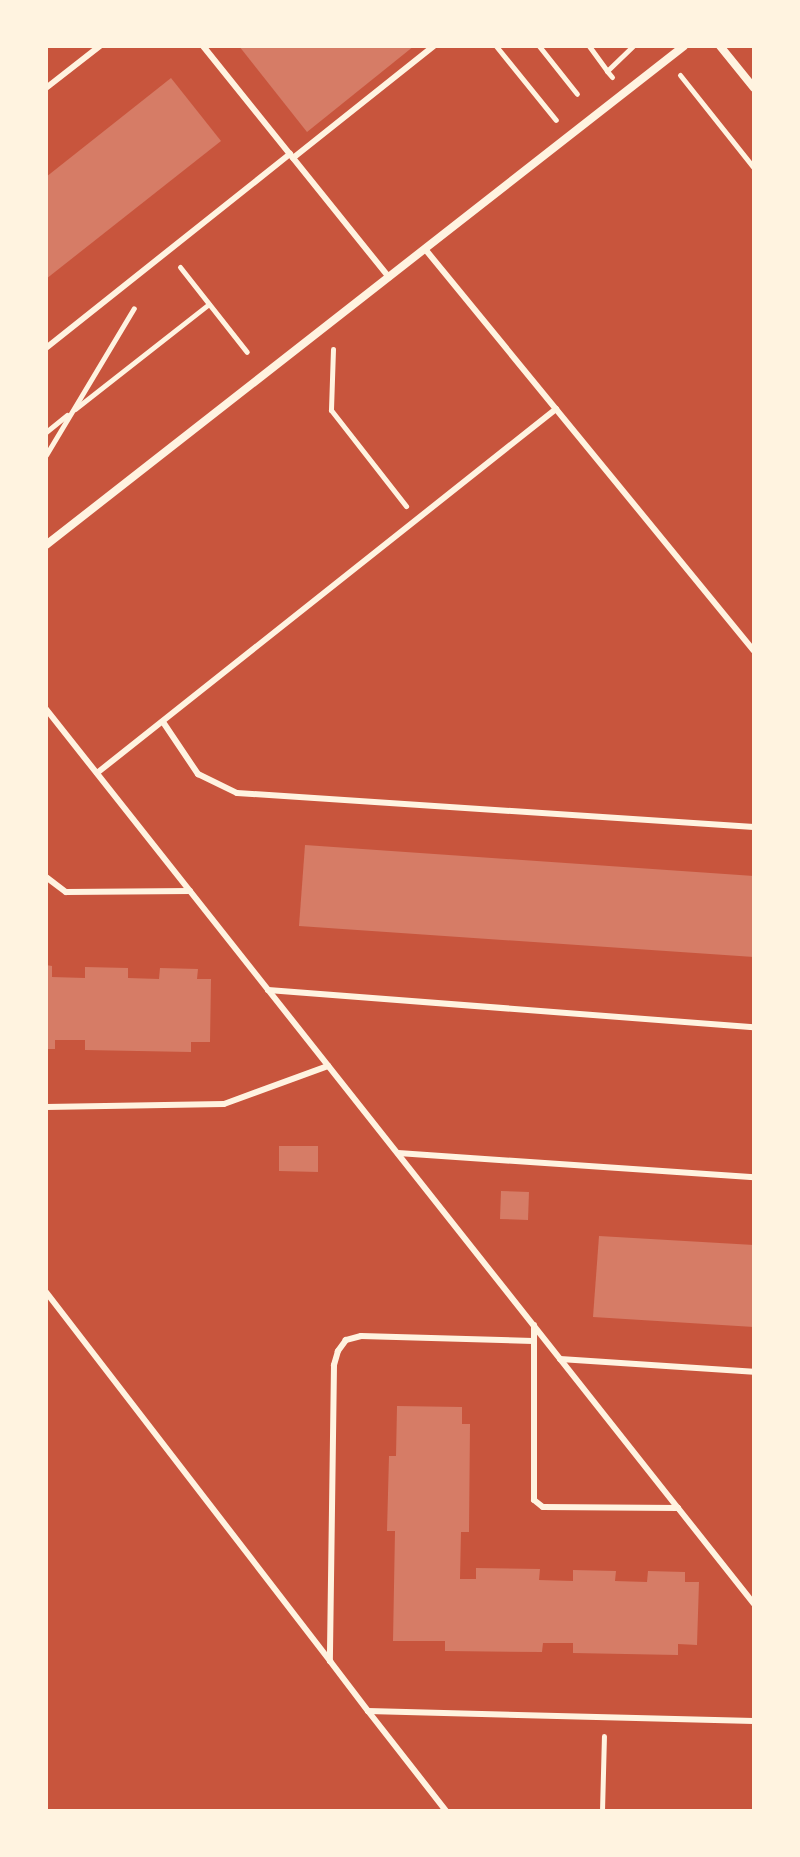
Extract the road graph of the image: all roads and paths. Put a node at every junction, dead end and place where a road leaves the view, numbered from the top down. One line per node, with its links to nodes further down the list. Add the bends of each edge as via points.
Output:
1 (100, 46): 11 (lane)
2 (203, 46): 15 (lane)
3 (434, 46): 15 (lane)
4 (496, 46): 14 (path)
5 (539, 46): 13 (path)
6 (589, 46): 10 (path)
7 (684, 46): 9 (street)
8 (720, 46): 12 (street)
9 (667, 59): 14 (street); 16 (path)
10 (607, 71)
11 (46, 88)
12 (754, 88)
13 (577, 94)
14 (570, 136): 17 (street)
15 (291, 156): 18 (lane); 19 (lane)
16 (754, 168)
17 (425, 249): 19 (street); 25 (lane)
18 (167, 251): 20 (path); 23 (lane)
19 (389, 277): 22 (street)
20 (209, 304): 24 (path); 26 (path)
21 (135, 305): 26 (path)
22 (334, 320): 29 (path, via 331,410); 30 (street)
23 (46, 348)
24 (247, 352)
25 (556, 409): 29 (lane); 31 (lane)
26 (71, 412): 27 (path); 28 (path)
27 (46, 432)
28 (46, 455)
29 (417, 520): 33 (lane)
30 (46, 545)
31 (754, 651)
32 (46, 709): 34 (lane)
33 (163, 722): 34 (lane); 35 (lane, via 198,774 237,793)
34 (97, 773): 37 (lane)
35 (754, 827)
36 (46, 877): 37 (lane, via 66,892)
37 (190, 891): 38 (lane)
38 (268, 990): 39 (lane); 40 (lane)
39 (754, 1027)
40 (328, 1066): 41 (lane, via 224,1104); 42 (lane)
41 (46, 1107)
42 (397, 1153): 43 (lane); 45 (lane)
43 (754, 1177)
44 (46, 1292): 51 (lane)
45 (534, 1325): 46 (lane); 47 (lane)
46 (533, 1341): 49 (lane, via 534,1500 543,1507); 51 (lane, via 361,1336 346,1340 338,1351)
47 (560, 1359): 48 (lane); 49 (lane)
48 (754, 1372)
49 (678, 1508): 50 (lane)
50 (754, 1604)
51 (330, 1661): 52 (lane)
52 (368, 1711): 53 (lane); 55 (lane)
53 (604, 1717): 54 (lane); 56 (path)
54 (754, 1721)
55 (446, 1811)
56 (602, 1811)

